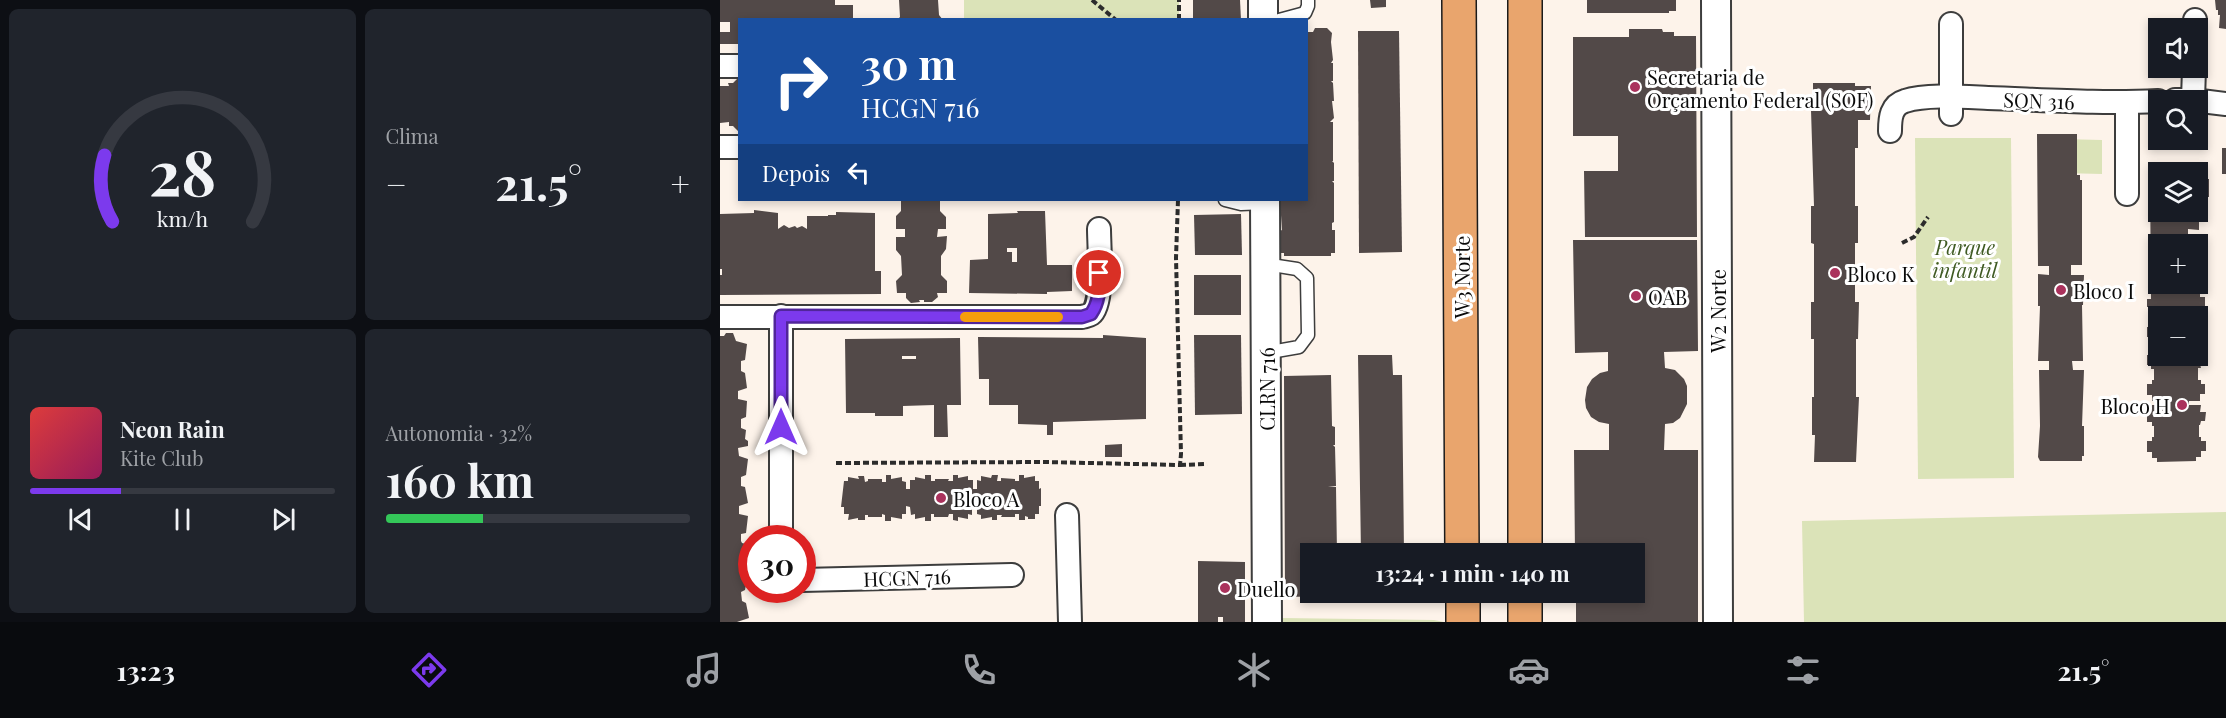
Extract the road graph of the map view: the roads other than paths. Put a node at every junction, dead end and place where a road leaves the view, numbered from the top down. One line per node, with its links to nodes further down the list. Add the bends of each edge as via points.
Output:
1 (1263, 0): 6 (street)
2 (1308, 0): 7 (lane, via 1305,13)
3 (1459, 0): 29 (main road, W3 Norte)
4 (1525, 0): 30 (main road)
5 (1716, 0): 39 (street, W2 Norte)
6 (1263, 18)
7 (1286, 18)
8 (1951, 24): 15 (street)
9 (720, 66): 10 (street)
10 (738, 66)
11 (2148, 102): 13 (street, SQN 316)
12 (2208, 102): 14 (street)
13 (2127, 103): 15 (street, SQN 316); 19 (street)
14 (2226, 104)
15 (1951, 105): 16 (street, SQN 316, via 1904,101 1890,115)
16 (1890, 131)
17 (720, 147): 18 (street)
18 (738, 147)
19 (2127, 194)
20 (1229, 201): 21 (lane)
21 (1264, 201): 23 (street, CLRN 716)
22 (1099, 229): 24 (street, via 1099,296 1091,314 1082,317)
23 (1265, 264): 26 (street, CLRN 716); 26 (lane, via 1297,269 1307,278 1308,335 1299,347)
24 (781, 316): 25 (street); 28 (street)
25 (720, 317)
26 (1265, 353): 36 (street, CLRN 716)
27 (1067, 515): 35 (street)
28 (781, 525)
29 (1462, 543)
30 (1525, 543)
31 (1012, 575): 32 (street, HCGN 716)
32 (816, 580)
33 (1462, 603): 37 (main road)
34 (1525, 603): 38 (main road)
35 (1070, 622)
36 (1267, 622)
37 (1463, 622)
38 (1525, 622)
39 (1718, 622)

